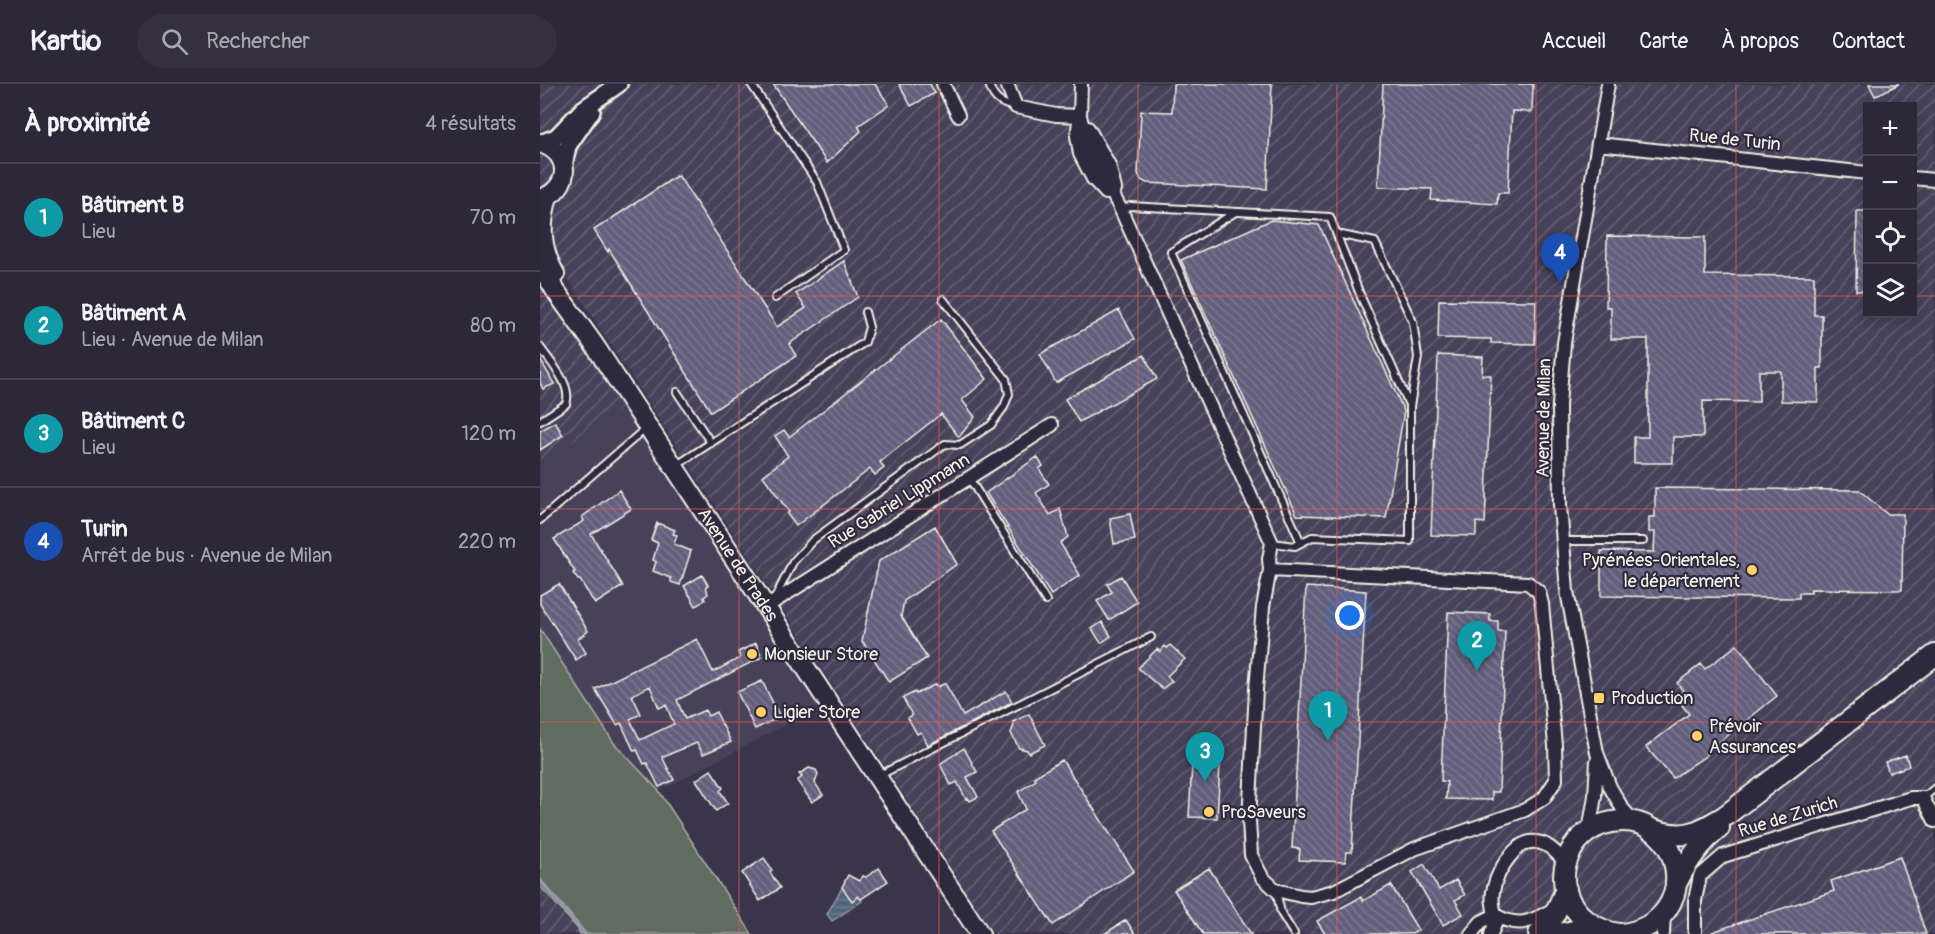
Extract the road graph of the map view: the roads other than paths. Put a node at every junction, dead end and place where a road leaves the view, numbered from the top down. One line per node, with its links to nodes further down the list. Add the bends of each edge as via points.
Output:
1 (619, 84): 8 (street)
2 (751, 84): 23 (lane, via 817,182 844,250)
3 (943, 84): 10 (street)
4 (989, 84): 9 (lane, via 992,95 1001,104)
5 (1007, 84): 9 (street)
6 (1081, 84): 11 (street)
7 (1608, 84): 13 (street, Avenue de Milan)
8 (597, 101): 12 (street, via 583,109 556,137); 14 (street, via 568,146)
9 (1016, 107): 11 (street)
10 (957, 115)
11 (1080, 116): 19 (street, via 1108,165); 19 (street, via 1080,154 1093,179)
12 (540, 143): 14 (main road, via 555,150)
13 (1598, 144): 15 (street, Rue de Turin); 37 (street, Avenue de Milan, via 1564,343 1559,405)
14 (564, 166): 18 (main road, via 561,184)
15 (1863, 172)
16 (1917, 178): 17 (street)
17 (1935, 180)
18 (544, 197): 26 (main road, Avenue de Prades, via 541,232 548,263)
19 (1121, 210): 20 (lane, via 1130,206); 39 (street)
20 (1236, 212): 21 (lane, via 1330,217); 40 (lane, via 1172,252)
21 (1338, 234): 29 (lane); 29 (lane, via 1375,242 1413,322 1418,357)
22 (540, 264): 26 (main road, Avenue de Prades)
23 (775, 297)
24 (943, 299): 43 (lane, via 1006,379 1009,394 1004,407 991,425 960,445 945,444 813,540 793,562)
25 (865, 312): 33 (lane, via 869,327 865,342)
26 (595, 346): 32 (main road, Avenue de Prades)
27 (540, 347): 30 (lane, via 567,390 568,399)
28 (677, 392): 33 (lane)
29 (1410, 407): 40 (lane, via 1410,541 1312,537)
30 (540, 421)
31 (1052, 425): 35 (street, Rue Gabriel Lippmann)
32 (648, 427): 34 (main road, Avenue de Prades); 36 (lane)
33 (711, 443): 34 (lane)
34 (675, 467): 43 (main road, Avenue de Prades)
35 (969, 478): 42 (lane); 43 (street, Rue Gabriel Lippmann)
36 (540, 520)
37 (1563, 541): 38 (lane); 47 (street, Avenue de Milan, via 1567,591)
38 (1643, 541)
39 (1272, 543): 40 (lane); 41 (street)
40 (1301, 543)
41 (1270, 570): 57 (street, via 1256,690 1249,820 1251,855 1262,877); 57 (street, via 1528,583 1539,591 1556,780 1544,798 1525,810 1414,849 1334,891 1311,897)
42 (1046, 601)
43 (769, 605): 48 (main road, Avenue de Prades)
44 (1151, 638): 48 (lane)
45 (1935, 655): 52 (main road, via 1725,816 1686,835 1670,835)
46 (1935, 665): 55 (main road, via 1707,837)
47 (1597, 753): 52 (street, Avenue de Milan, via 1622,808); 53 (street, Avenue de Milan)
48 (876, 776): 62 (main road, Avenue de Prades)
49 (1935, 788): 50 (lane)
50 (1923, 798): 51 (street); 70 (street, Rue de Zurich, via 1911,798 1723,856 1700,876)
51 (1935, 821)
52 (1641, 825): 53 (main road, via 1619,821); 55 (main road, via 1661,838 1670,851)
53 (1588, 831): 54 (main road)
54 (1566, 863): 56 (main road); 60 (street, via 1550,847 1535,841 1518,847 1494,886)
55 (1677, 882): 59 (main road)
56 (1566, 889): 58 (main road); 61 (main road, via 1571,904)
57 (1276, 890): 63 (lane, via 1281,913)
58 (1557, 908): 60 (street, via 1520,924); 66 (main road)
59 (1665, 914): 68 (main road, via 1637,932); 69 (street)
60 (1495, 915): 64 (street, via 1481,922); 65 (street)
61 (1594, 927): 67 (main road); 68 (main road)
62 (980, 934)
63 (1294, 934)
64 (1471, 934)
65 (1491, 934)
66 (1539, 934)
67 (1559, 934)
68 (1621, 934)
69 (1663, 934)
70 (1695, 934)

